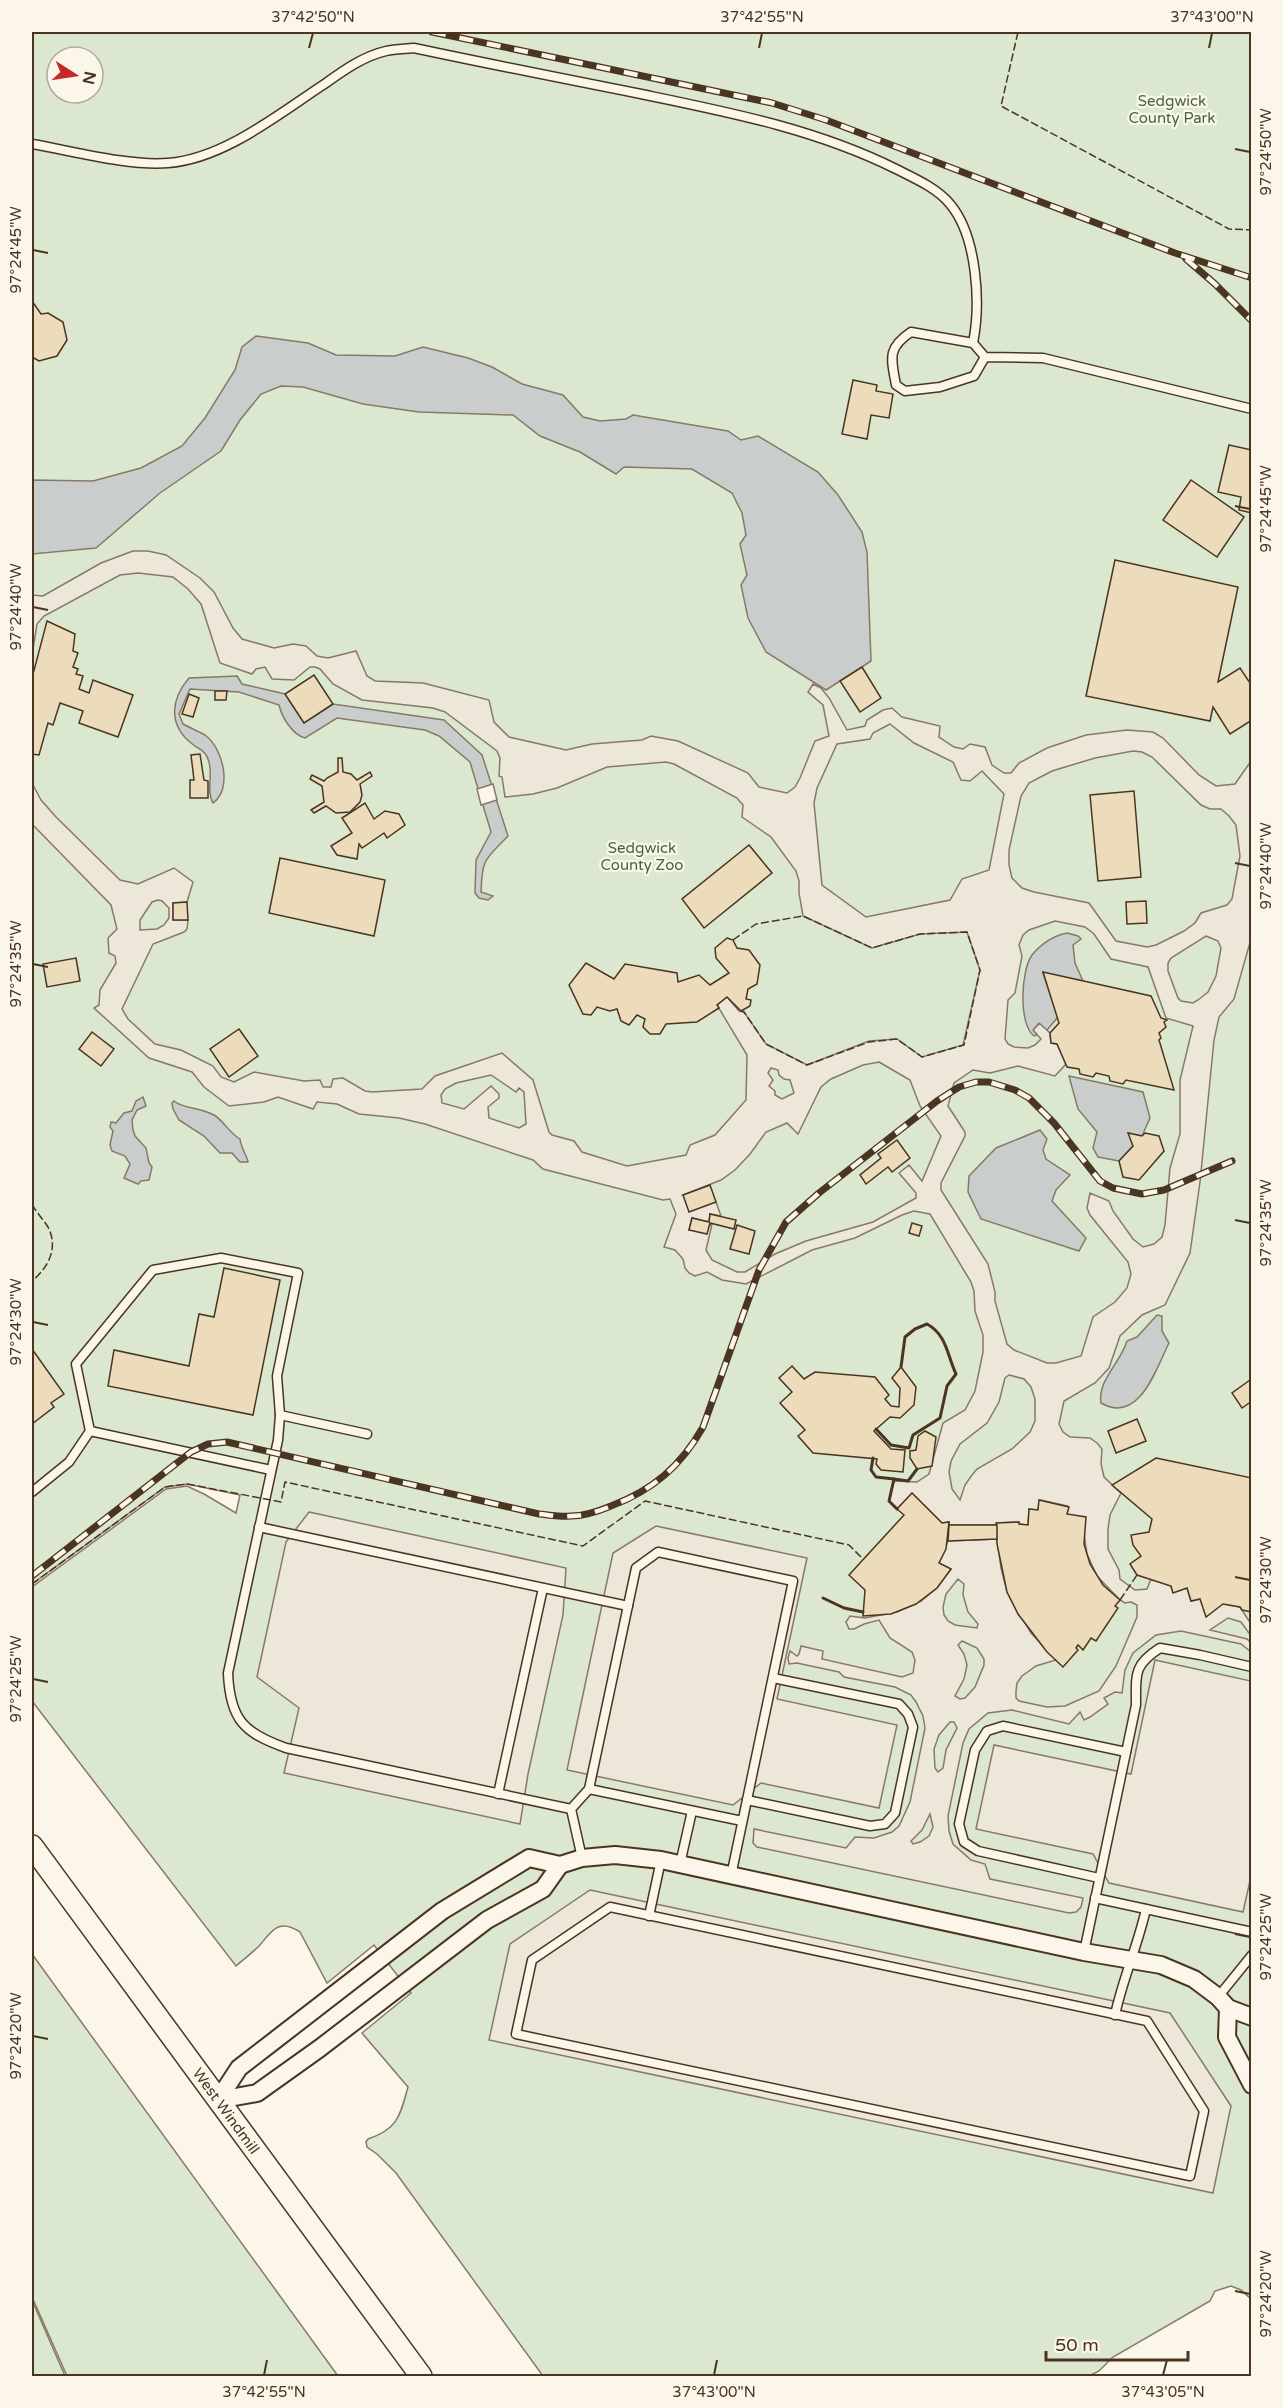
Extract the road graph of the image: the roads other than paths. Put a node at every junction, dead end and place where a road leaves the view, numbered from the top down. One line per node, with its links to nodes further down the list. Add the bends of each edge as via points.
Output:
1 (32, 144): 2 (lane, via 134,162 187,159 241,138 355,63 386,51 414,48 731,113 874,158 935,191 950,204 972,255 977,324)
2 (973, 343): 3 (lane); 3 (lane, via 911,332 898,341 891,357 896,385 906,391 940,387 974,376)
3 (985, 357): 4 (lane, via 1043,358)
4 (1251, 409)
5 (280, 1415): 6 (lane, via 277,1376 298,1273 220,1258 153,1270 76,1364); 7 (lane); 8 (lane)
6 (90, 1431): 8 (lane); 9 (lane, via 69,1461)
7 (367, 1434)
8 (271, 1470): 10 (lane)
9 (32, 1492)
10 (259, 1527): 11 (lane); 17 (lane, via 228,1673 232,1706 243,1725 260,1739 286,1748)
11 (543, 1588): 12 (lane); 17 (lane)
12 (628, 1606): 14 (lane, via 636,1568 658,1552 794,1581); 16 (lane)
13 (1251, 1667): 15 (lane, via 1160,1648 1144,1658 1136,1677 1136,1705)
14 (773, 1678): 18 (lane); 18 (lane, via 899,1704 909,1714 913,1728 895,1813 885,1824 870,1826)
15 (1126, 1752): 28 (lane); 28 (lane, via 1004,1726 987,1731 975,1750 959,1824 964,1842 978,1851)
16 (589, 1789): 19 (lane); 20 (lane)
17 (498, 1794): 19 (lane)
18 (747, 1800): 21 (lane)
19 (571, 1809): 23 (lane)
20 (692, 1810): 21 (lane); 25 (lane)
21 (742, 1821): 27 (lane)
22 (32, 1846): 40 (street, West Windmill)
23 (582, 1858): 24 (street, via 615,1855); 26 (street)
24 (661, 1860): 25 (street); 31 (lane)
25 (680, 1864): 27 (street)
26 (560, 1865): 40 (street, via 543,1888 487,1920 257,2093); 40 (street, via 529,1858 442,1911 239,2068)
27 (731, 1876): 33 (street)
28 (1099, 1878): 29 (lane)
29 (1095, 1898): 30 (lane); 33 (lane)
30 (1146, 1909): 32 (lane); 35 (lane)
31 (650, 1916): 37 (lane); 37 (lane, via 610,1907 532,1960 516,2034 1190,2176 1204,2111 1147,2021)
32 (1251, 1932)
33 (1084, 1952): 35 (street)
34 (1251, 1955): 36 (lane)
35 (1131, 1960): 36 (street, via 1161,1965 1194,1979); 37 (lane)
36 (1223, 2002): 38 (street); 39 (street, via 1227,2037)
37 (1115, 2015)
38 (1251, 2017)
39 (1251, 2085)
40 (218, 2100): 41 (street, West Windmill)
41 (421, 2376)

